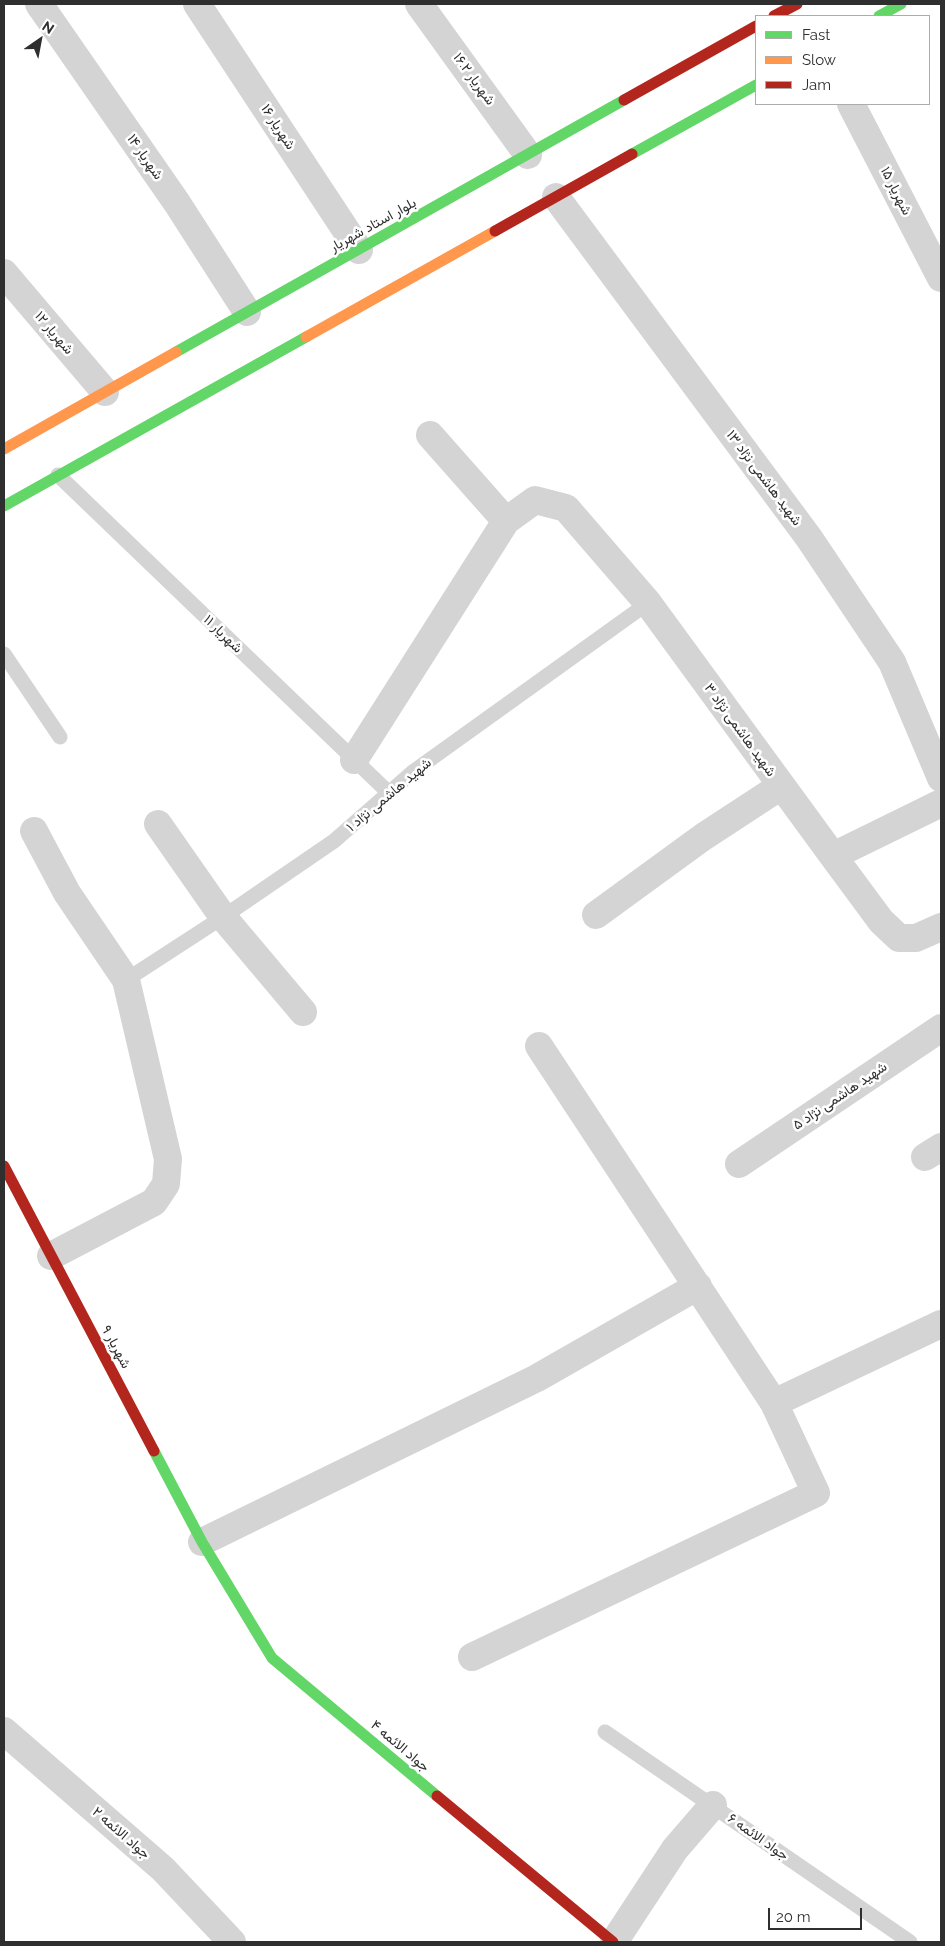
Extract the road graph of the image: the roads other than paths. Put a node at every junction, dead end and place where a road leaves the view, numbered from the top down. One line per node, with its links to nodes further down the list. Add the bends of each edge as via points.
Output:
1 (39, 4): 14 (street, شهریار ۱۴, via 177,203)
2 (197, 4): 11 (street, شهریار ۱۶)
3 (420, 4): 9 (street, شهریار ۱۶.۲)
4 (901, 4): 5 (main road)
5 (881, 15)
6 (755, 27): 9 (main road, بلوار استاد شهریار)
7 (755, 86): 10 (main road)
8 (852, 105): 13 (street, شهریار ۱۵)
9 (528, 155): 11 (main road, بلوار استاد شهریار)
10 (556, 197): 18 (main road); 25 (street, شهید هاشمی نژاد ۱۳, via 809,538 892,662)
11 (359, 250): 14 (main road, بلوار استاد شهریار)
12 (4, 274): 15 (street, شهریار ۱۲)
13 (941, 278)
14 (247, 312): 15 (main road, بلوار استاد شهریار)
15 (105, 392): 17 (main road, بلوار استاد شهریار)
16 (430, 435): 20 (street)
17 (4, 449)
18 (58, 475): 19 (main road); 24 (lane, شهریار ۱۱)
19 (4, 506)
20 (506, 521): 21 (street, شهید هاشمی نژاد ۳, via 534,500 566,508); 24 (street)
21 (648, 604): 26 (street, شهید هاشمی نژاد ۳); 27 (lane, شهید هاشمی نژاد ۱, via 414,771)
22 (4, 654): 23 (lane)
23 (60, 737)
24 (354, 760): 27 (lane, شهریار ۱۱)
25 (941, 778)
26 (781, 786): 31 (street, شهید هاشمی نژاد ۳); 32 (street)
27 (389, 793): 33 (lane, شهید هاشمی نژاد ۱, via 334,841)
28 (941, 803): 31 (street)
29 (158, 824): 33 (street)
30 (34, 831): 35 (street, via 67,893)
31 (832, 856): 34 (street, شهید هاشمی نژاد ۳, via 899,938 916,938)
32 (596, 915)
33 (223, 917): 35 (lane, شهید هاشمی نژاد ۱); 36 (street)
34 (941, 927)
35 (126, 980): 41 (street, via 168,1159 166,1184 154,1202)
36 (303, 1012)
37 (941, 1028): 39 (street, شهید هاشمی نژاد ۵)
38 (539, 1046): 42 (street)
39 (739, 1164)
40 (4, 1166): 41 (main road, شهریار ۹)
41 (51, 1256): 45 (main road, شهریار ۹)
42 (698, 1286): 44 (street); 45 (street, via 537,1378)
43 (941, 1324): 44 (street)
44 (774, 1402): 46 (street, via 816,1493)
45 (202, 1542): 51 (main road, جواد الائمه ۴, via 272,1658)
46 (472, 1657)
47 (4, 1731): 50 (street, جواد الائمه ۲, via 163,1869)
48 (605, 1732): 49 (lane, جواد الائمه ۶)
49 (712, 1805): 51 (street, via 675,1849); 52 (lane, جواد الائمه ۶)
50 (232, 1942)
51 (614, 1942)
52 (910, 1942)

